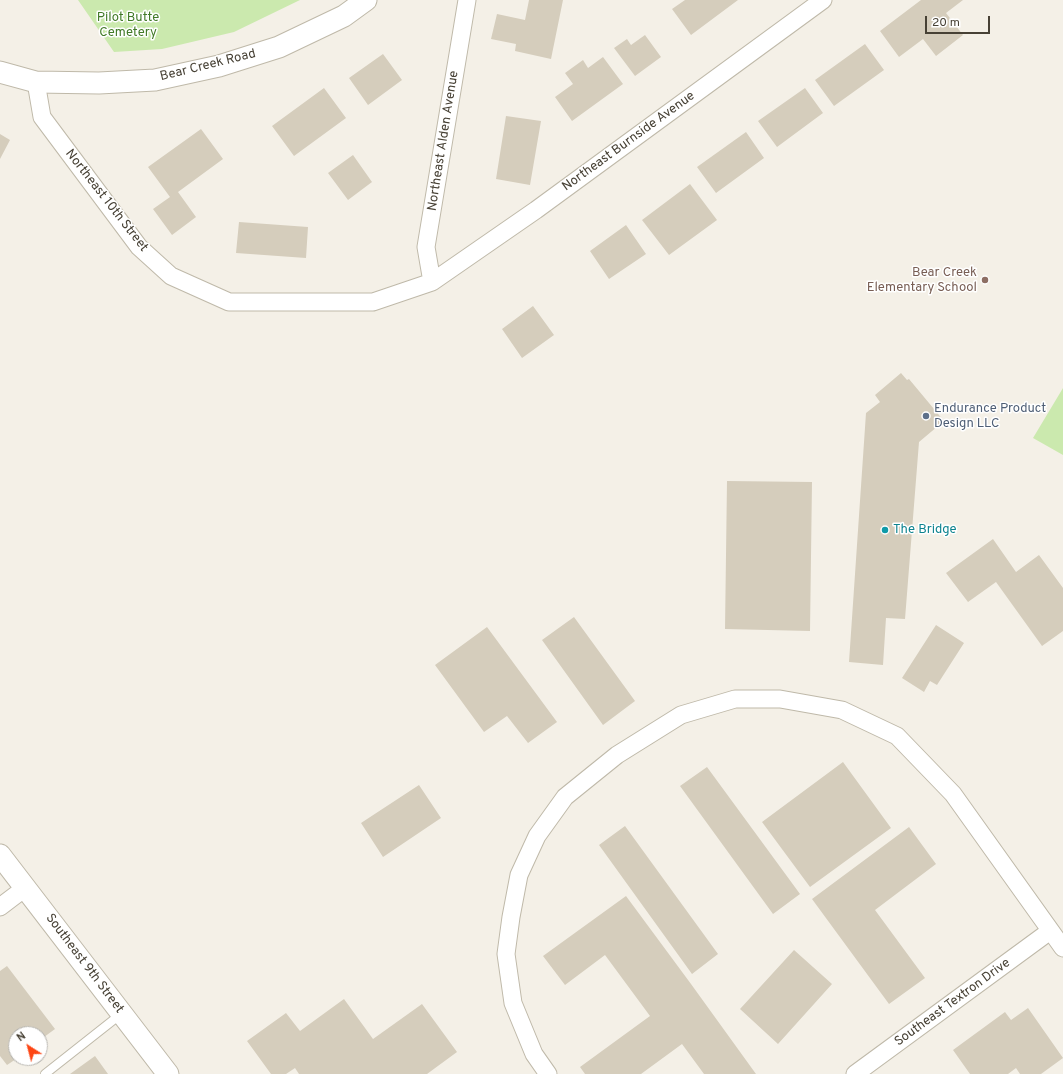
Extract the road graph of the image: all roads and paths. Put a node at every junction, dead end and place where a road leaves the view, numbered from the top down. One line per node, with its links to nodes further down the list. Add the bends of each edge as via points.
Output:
1 (366, 0): 5 (street, Bear Creek Road, via 344,16 280,47 219,66 155,80 99,83)
2 (467, 0): 6 (street, Northeast Alden Avenue, via 426,247)
3 (823, 0): 6 (street, Northeast Burnside Avenue, via 543,205)
4 (0, 72): 5 (street)
5 (36, 82): 6 (street, Northeast 10th Street, via 42,117 139,247 171,276 229,302 373,302)
6 (432, 282)
7 (0, 855): 8 (street, Southeast 9th Street)
8 (25, 888): 9 (street); 12 (street, Southeast 9th Street)
9 (0, 907)
10 (1050, 931): 11 (street); 15 (street, via 953,794 897,736 842,710 780,699 734,699 681,715 617,755 565,797 537,836 519,875 506,954 513,1002 534,1054); 16 (street, Southeast Textron Drive)
11 (1063, 948)
12 (121, 1013): 13 (lane); 14 (street, Southeast 9th Street)
13 (45, 1074)
14 (168, 1074)
15 (548, 1074)
16 (855, 1074)

